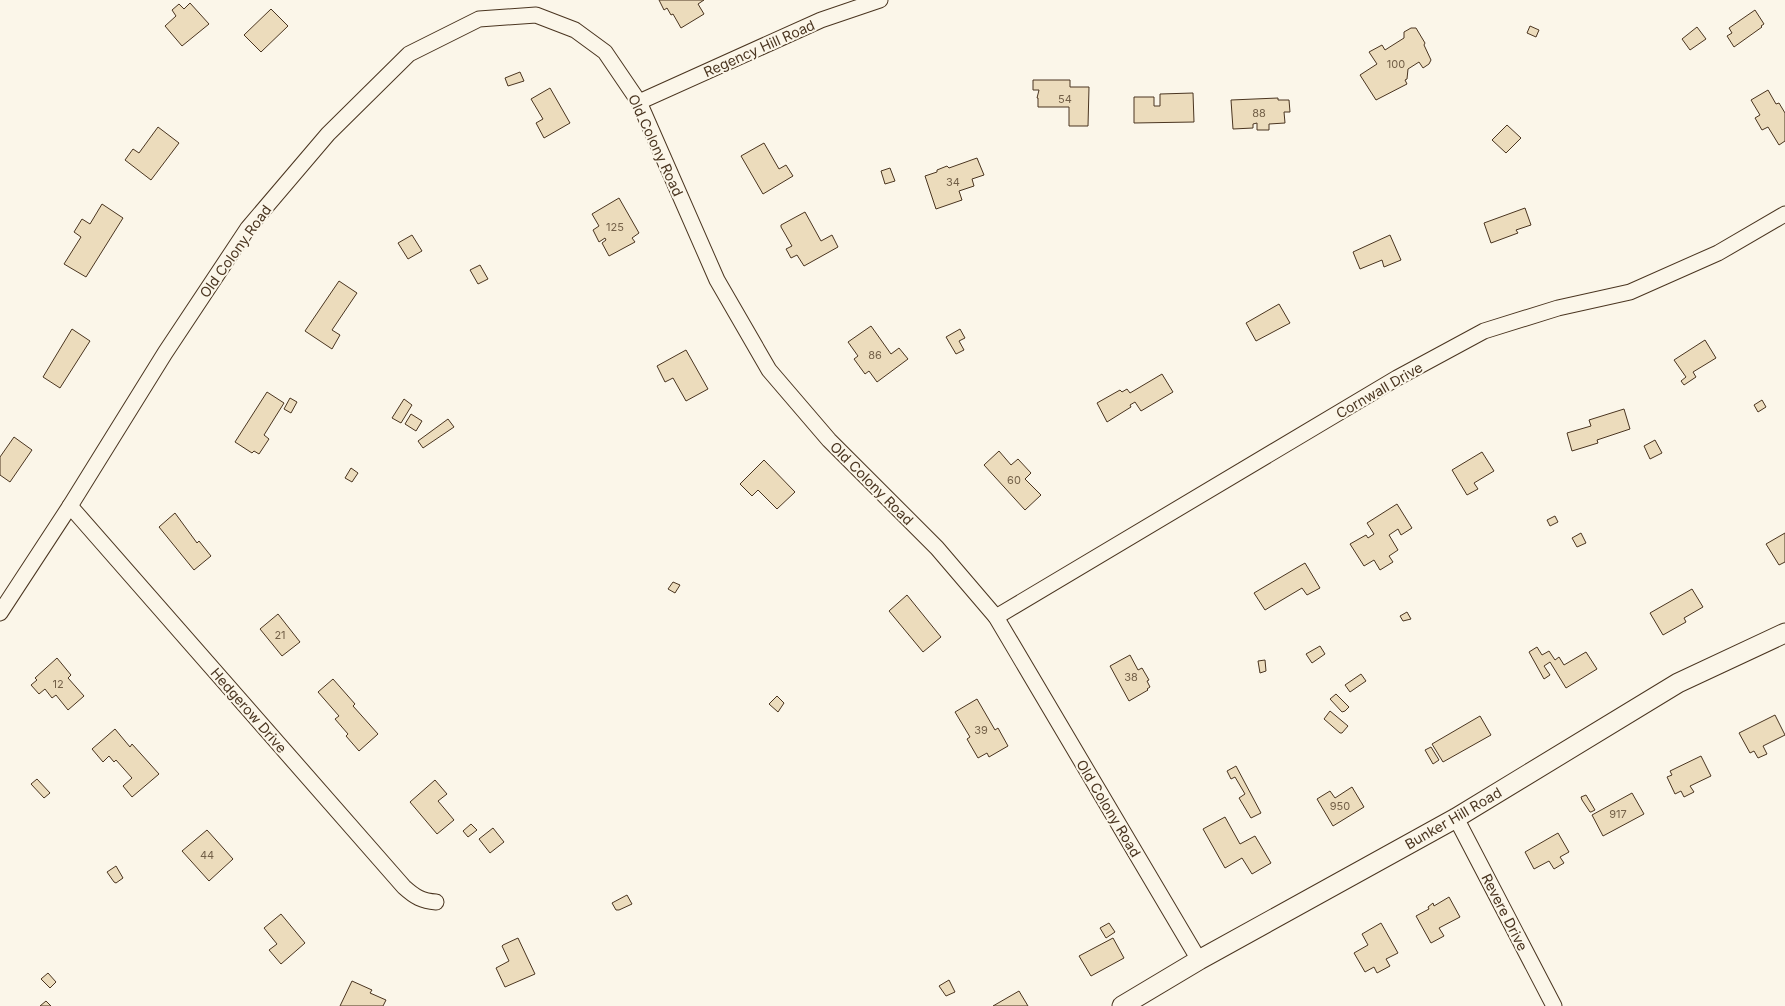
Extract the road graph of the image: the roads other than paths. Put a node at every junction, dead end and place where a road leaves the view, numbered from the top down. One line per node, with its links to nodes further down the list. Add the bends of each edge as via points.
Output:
1 (880, 0): 2 (street, Regency Hill Road, via 820,20)
2 (639, 102): 4 (street, Old Colony Road, via 605,52 574,30 536,15 479,19 409,54 328,134 248,228); 6 (street, Old Colony Road, via 718,280 768,370 829,440 937,548)
3 (1785, 214): 6 (street, Cornwall Drive, via 1718,253 1630,292 1558,308 1484,331 1397,378)
4 (70, 506): 5 (street, Old Colony Road); 9 (street, Hedgerow Drive, via 404,887 424,901)
5 (0, 613)
6 (996, 617): 10 (street, Old Colony Road)
7 (1785, 633): 8 (street, Bunker Hill Road, via 1678,683)
8 (1456, 818): 10 (street, Bunker Hill Road); 12 (street, Revere Drive)
9 (436, 902)
10 (1199, 960): 11 (street, Bunker Hill Road)
11 (1122, 1006)
12 (1554, 1006)

